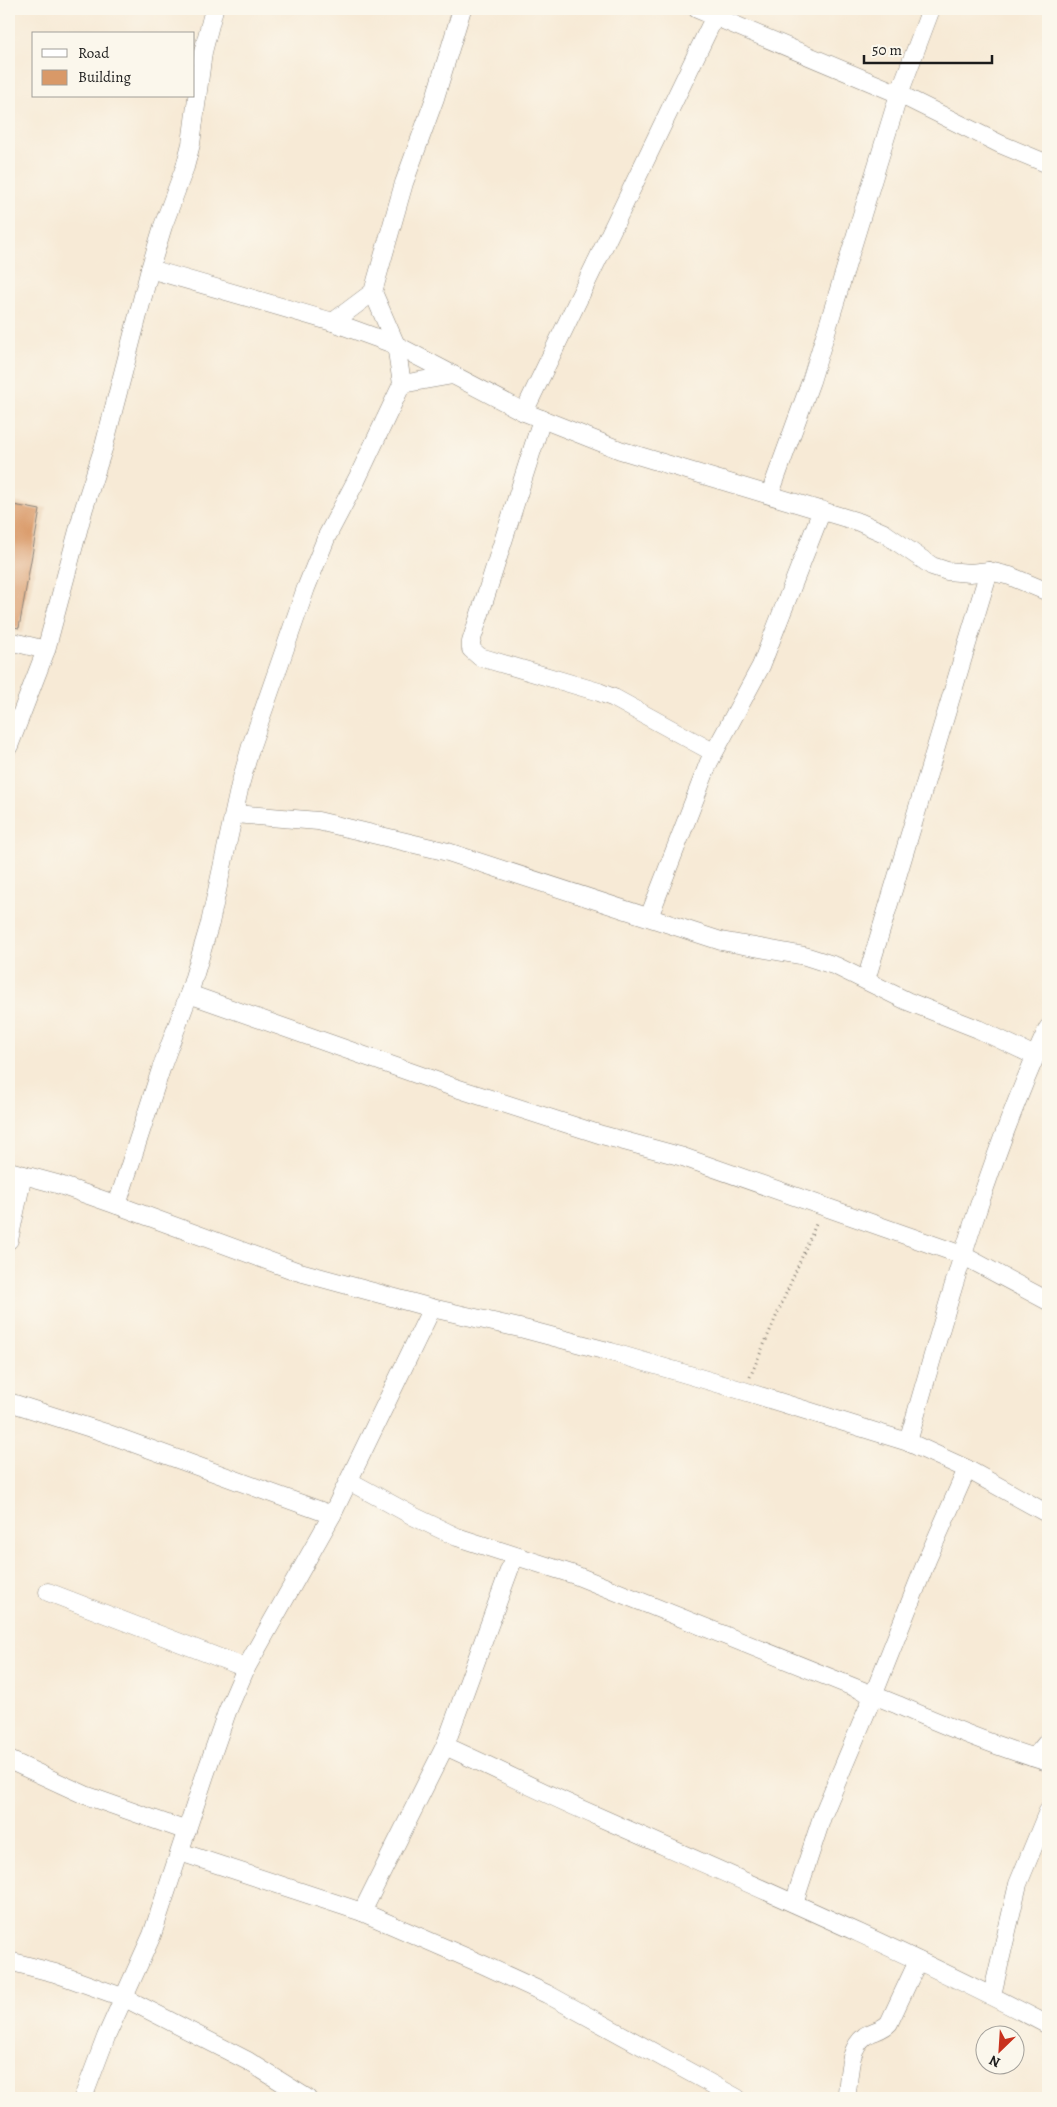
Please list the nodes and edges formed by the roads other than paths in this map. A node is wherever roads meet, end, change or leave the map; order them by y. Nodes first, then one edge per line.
1 (214, 9) edge
2 (462, 9) edge
3 (697, 9) edge
4 (931, 9) edge
5 (715, 16) junction
6 (899, 94) junction
7 (1048, 164) edge
8 (150, 269) junction
9 (373, 292) junction
10 (333, 322) junction
11 (396, 345) junction
12 (453, 375) junction
13 (402, 384) junction
14 (524, 412) junction
15 (542, 419) junction
16 (770, 494) junction
17 (822, 510) junction
18 (989, 571) junction
19 (1048, 592) edge
20 (9, 641) edge
21 (46, 650) junction
22 (9, 746) edge
23 (713, 752) junction
24 (235, 814) junction
25 (649, 918) junction
26 (866, 980) junction
27 (190, 994) junction
28 (1048, 1028) edge
29 (1035, 1056) junction
30 (16, 1173) edge
31 (117, 1204) junction
32 (9, 1240) edge
33 (962, 1255) junction
34 (1048, 1301) edge
35 (432, 1308) junction
36 (9, 1402) edge
37 (908, 1442) junction
38 (967, 1469) junction
39 (349, 1481) junction
40 (1048, 1514) edge
41 (332, 1515) junction
42 (514, 1557) junction
43 (48, 1592) dead end
44 (246, 1668) junction
45 (873, 1696) junction
46 (1048, 1741) edge
47 (445, 1746) junction
48 (1040, 1759) edge
49 (9, 1760) edge
50 (1048, 1811) edge
51 (187, 1831) junction
52 (180, 1852) junction
53 (794, 1903) junction
54 (362, 1912) junction
55 (9, 1961) edge
56 (918, 1961) junction
57 (992, 1995) junction
58 (125, 1998) junction
59 (1048, 2025) edge
60 (83, 2098) edge
61 (306, 2098) edge
62 (737, 2098) edge
63 (846, 2098) edge

1 - 8 street
2 - 9 street
3 - 5 street
4 - 6 street
5 - 6 street
5 - 14 street
6 - 7 street
6 - 16 street
8 - 10 street
8 - 21 street
9 - 10 street
9 - 11 street
10 - 11 street
11 - 12 street
11 - 13 street
12 - 13 street
12 - 14 street
13 - 24 street
14 - 15 street
15 - 16 street
15 - 23 street
16 - 17 street
17 - 18 street
17 - 23 street
18 - 19 street
18 - 26 street
20 - 21 street
21 - 22 street
23 - 25 street
24 - 25 street
24 - 27 street
25 - 26 street
26 - 29 street
27 - 31 street
27 - 33 street
28 - 29 street
29 - 33 street
30 - 31 street
30 - 32 street
31 - 35 street
33 - 34 street
33 - 37 street
35 - 37 street
35 - 39 street
36 - 41 street
37 - 38 street
38 - 40 street
38 - 45 street
39 - 41 street
39 - 42 street
41 - 44 street
42 - 45 street
42 - 47 street
43 - 44 street
44 - 51 street
45 - 48 street
45 - 53 street
46 - 48 street
47 - 53 street
47 - 54 street
49 - 51 street
50 - 57 street
51 - 52 street
52 - 54 street
52 - 58 street
53 - 56 street
54 - 62 street
55 - 58 street
56 - 57 street
56 - 63 street
57 - 59 street
58 - 60 street
58 - 61 street

